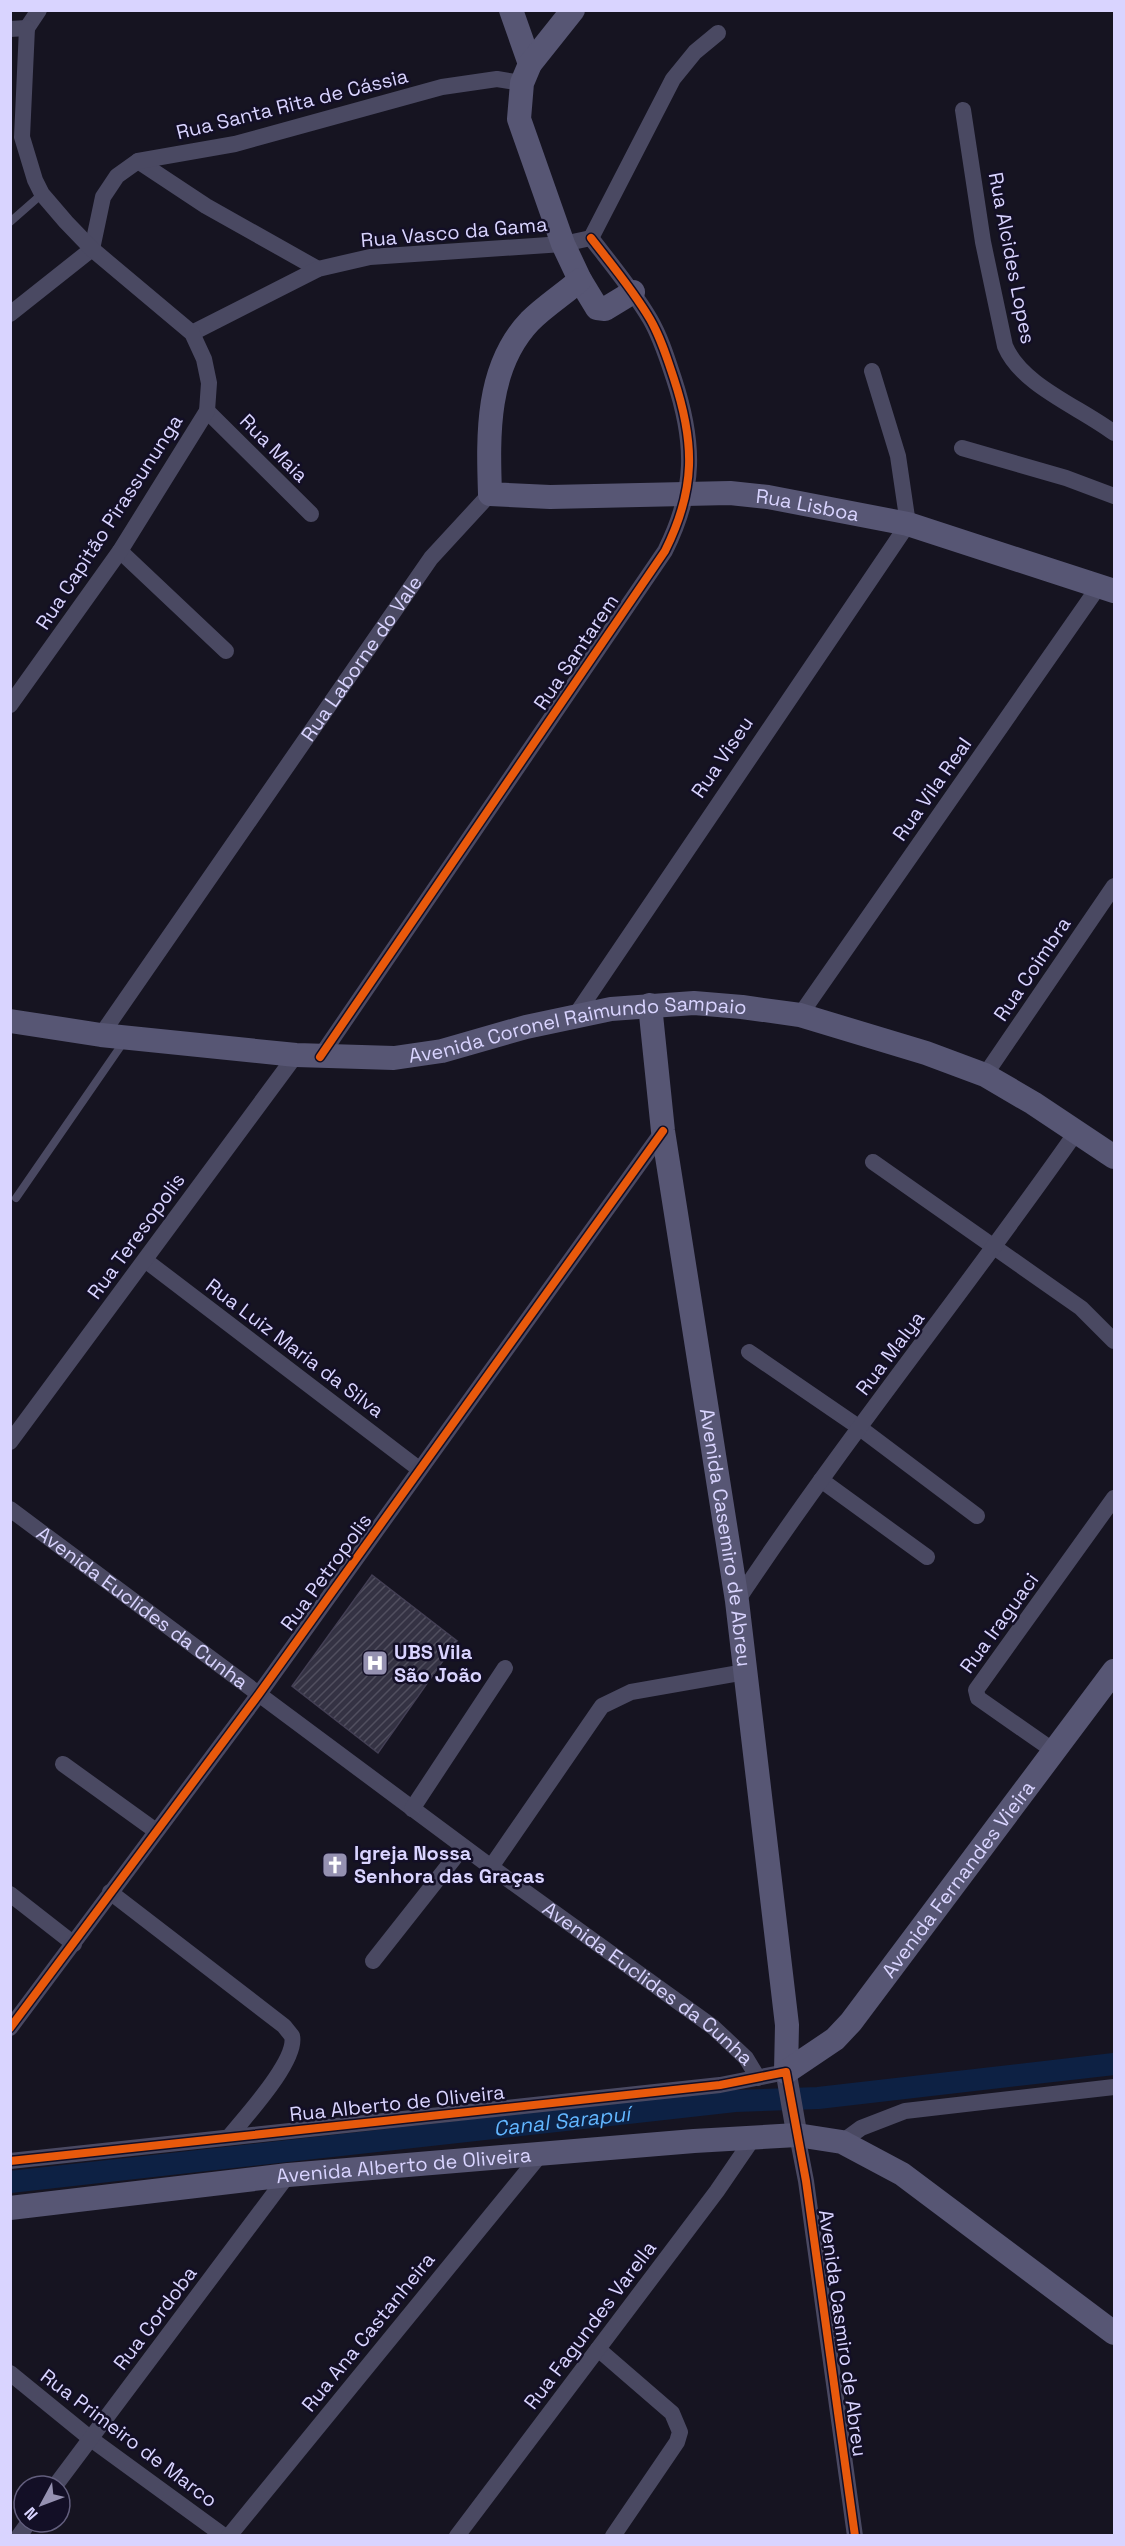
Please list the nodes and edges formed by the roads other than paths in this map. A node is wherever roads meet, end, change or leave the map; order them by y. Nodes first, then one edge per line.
1 (39, 10) edge
2 (512, 10) edge
3 (573, 10) edge
4 (19, 28) edge
5 (718, 33) dead end
6 (526, 74) junction
7 (963, 110) dead end
8 (138, 162) junction
9 (42, 194) junction
10 (10, 222) edge
11 (591, 238) junction
12 (563, 244) junction
13 (92, 249) junction
14 (318, 269) junction
15 (580, 280) junction
16 (633, 292) junction
17 (10, 314) edge
18 (192, 333) junction
19 (872, 371) dead end
20 (207, 411) junction
21 (1114, 433) edge
22 (962, 448) dead end
23 (490, 494) junction
24 (688, 494) junction
25 (1114, 496) edge
26 (310, 514) dead end
27 (908, 524) junction
28 (120, 551) junction
29 (1107, 588) edge
30 (226, 651) dead end
31 (10, 705) edge
32 (1114, 886) edge
33 (650, 1005) junction
34 (800, 1015) junction
35 (574, 1016) junction
36 (10, 1021) edge
37 (101, 1035) junction
38 (127, 1037) junction
39 (296, 1055) junction
40 (320, 1057) junction
41 (985, 1075) junction
42 (663, 1131) junction
43 (1077, 1131) junction
44 (1114, 1157) edge
45 (873, 1162) dead end
46 (16, 1197) dead end
47 (995, 1248) junction
48 (145, 1260) junction
49 (1114, 1341) edge
50 (749, 1352) dead end
51 (860, 1428) junction
52 (10, 1442) edge
53 (419, 1469) junction
54 (821, 1480) junction
55 (1114, 1498) edge
56 (10, 1509) edge
57 (977, 1516) dead end
58 (927, 1557) dead end
59 (737, 1601) junction
60 (505, 1668) dead end
61 (1114, 1671) edge
62 (745, 1672) junction
63 (259, 1694) junction
64 (1054, 1751) junction
65 (63, 1764) dead end
66 (412, 1809) junction
67 (156, 1831) junction
68 (463, 1847) junction
69 (491, 1867) junction
70 (110, 1892) junction
71 (10, 1893) edge
72 (74, 1944) junction
73 (373, 1961) dead end
74 (10, 2028) edge
75 (758, 2078) junction
76 (787, 2079) junction
77 (1114, 2087) edge
78 (795, 2126) junction
79 (229, 2137) junction
80 (754, 2137) junction
81 (842, 2142) junction
82 (541, 2154) junction
83 (10, 2161) edge
84 (288, 2175) junction
85 (10, 2208) edge
86 (1114, 2333) edge
87 (598, 2349) junction
88 (10, 2373) edge
89 (91, 2439) junction
90 (64, 2474) edge
91 (224, 2535) edge
92 (229, 2535) edge
93 (457, 2535) edge
94 (613, 2535) edge
95 (855, 2535) edge

1 - 4 street
2 - 6 main road
3 - 6 main road
4 - 9 street, Rua Capitão Pirassununga
5 - 11 street
6 - 8 street, Rua Santa Rita de Cássia
6 - 12 main road
7 - 21 street, Rua Alcides Lopes
8 - 13 street, Rua Santa Rita de Cássia
8 - 14 street
9 - 10 lane
9 - 13 street, Rua Capitão Pirassununga
11 - 12 street, Rua Vasco da Gama
11 - 16 street, Rua Santarem
12 - 14 street, Rua Vasco da Gama
12 - 15 main road
13 - 17 street
13 - 18 street, Rua Capitão Pirassununga
14 - 18 street, Rua Vasco da Gama
15 - 16 main road
15 - 23 main road
16 - 24 street, Rua Santarem
18 - 20 street, Rua Capitão Pirassununga
19 - 27 street
20 - 26 street, Rua Maia
20 - 28 street, Rua Capitão Pirassununga
22 - 25 street
23 - 24 main road, Rua Lisboa
23 - 37 street, Rua Laborne do Vale
24 - 27 main road, Rua Lisboa
24 - 40 street, Rua Santarem
27 - 29 main road, Rua Lisboa
27 - 35 street, Rua Viseu
28 - 30 street
28 - 31 street, Rua Capitão Pirassununga
29 - 34 street, Rua Vila Real
32 - 41 street, Rua Coimbra
33 - 34 main road, Avenida Coronel Raimundo Sampaio
33 - 35 main road, Avenida Coronel Raimundo Sampaio
33 - 42 main road, Avenida Casemiro de Abreu
34 - 41 main road, Avenida Coronel Raimundo Sampaio
35 - 40 main road, Avenida Coronel Raimundo Sampaio
36 - 37 main road, Avenida Coronel Raimundo Sampaio
37 - 38 main road, Avenida Coronel Raimundo Sampaio
38 - 39 main road, Avenida Coronel Raimundo Sampaio
38 - 46 lane
39 - 40 main road, Avenida Coronel Raimundo Sampaio
39 - 48 street, Rua Teresopolis
41 - 43 main road, Avenida Coronel Raimundo Sampaio
42 - 53 street, Rua Petropolis
42 - 59 main road, Avenida Casemiro de Abreu
43 - 44 main road, Avenida Coronel Raimundo Sampaio
43 - 47 street, Rua Malya
45 - 47 street
47 - 49 street
47 - 51 street, Rua Malya
48 - 52 street, Rua Teresopolis
48 - 53 street, Rua Luiz Maria da Silva
50 - 51 street
51 - 54 street, Rua Malya
51 - 57 street
53 - 63 street, Rua Petropolis
54 - 58 street
54 - 59 street, Rua Malya
55 - 64 street, Rua Iraguaci
56 - 63 street, Avenida Euclides da Cunha
59 - 62 main road, Avenida Casemiro de Abreu
60 - 66 street
61 - 64 main road, Avenida Fernandes Vieira
62 - 69 street
62 - 76 main road, Avenida Casemiro de Abreu
63 - 66 street, Avenida Euclides da Cunha
63 - 67 street, Rua Petropolis
64 - 76 main road, Avenida Fernandes Vieira
65 - 67 street
66 - 68 street, Avenida Euclides da Cunha
67 - 70 street, Rua Petropolis
68 - 69 street, Avenida Euclides da Cunha
68 - 73 street
69 - 75 street, Avenida Euclides da Cunha
70 - 72 street, Rua Petropolis
70 - 79 street
71 - 72 street
72 - 74 street, Rua Petropolis
75 - 76 street, Rua Alberto de Oliveira
75 - 79 street, Rua Alberto de Oliveira
76 - 78 street
77 - 81 street
78 - 80 main road, Avenida Alberto de Oliveira
78 - 81 main road
78 - 95 street, Avenida Casmiro de Abreu
79 - 83 street, Rua Alberto de Oliveira
80 - 82 main road, Avenida Alberto de Oliveira
80 - 87 street, Rua Fagundes Varella
81 - 86 main road
82 - 84 main road, Avenida Alberto de Oliveira
82 - 92 street, Rua Ana Castanheira
84 - 85 main road, Avenida Alberto de Oliveira
84 - 89 street, Rua Cordoba
87 - 93 street, Rua Fagundes Varella
87 - 94 street
88 - 89 street, Rua Primeiro de Marco
89 - 90 street, Rua Cordoba
89 - 91 street, Rua Primeiro de Marco

